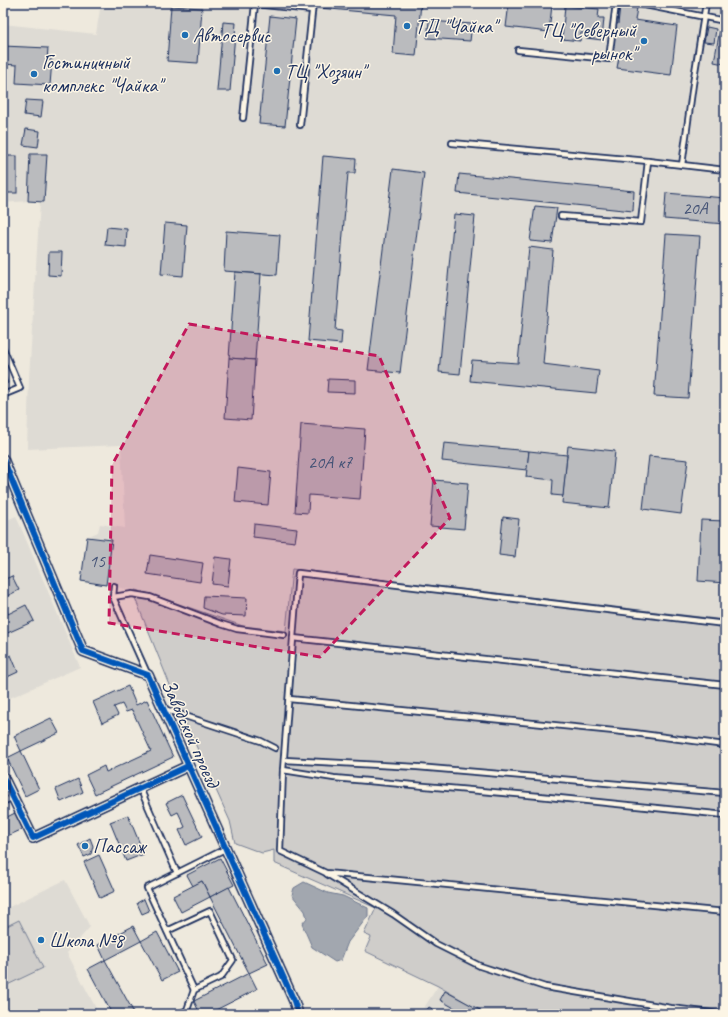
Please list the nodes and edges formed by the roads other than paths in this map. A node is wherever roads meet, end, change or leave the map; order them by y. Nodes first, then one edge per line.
1 (313, 3) edge
2 (616, 3) edge
3 (635, 3) edge
4 (706, 3) edge
5 (312, 10) junction
6 (704, 16) junction
7 (725, 21) edge
8 (518, 50) dead end
9 (243, 118) dead end
10 (300, 125) dead end
11 (452, 143) dead end
12 (648, 161) junction
13 (682, 165) junction
14 (725, 170) edge
15 (561, 216) dead end
16 (3, 348) edge
17 (3, 395) edge
18 (3, 459) edge
19 (114, 586) dead end
20 (113, 597) junction
21 (725, 624) edge
22 (284, 635) dead end
23 (293, 638) junction
24 (148, 675) junction
25 (725, 685) edge
26 (289, 698) junction
27 (162, 708) junction
28 (725, 745) edge
29 (275, 748) dead end
30 (284, 760) junction
31 (188, 766) junction
32 (283, 770) junction
33 (3, 777) edge
34 (140, 788) junction
35 (725, 793) edge
36 (13, 797) junction
37 (3, 802) edge
38 (725, 815) edge
39 (225, 850) junction
40 (177, 873) junction
41 (326, 873) junction
42 (725, 912) edge
43 (167, 931) junction
44 (194, 990) junction
45 (179, 1014) edge
46 (298, 1014) edge
47 (720, 1014) edge

1 - 5 lane
2 - 8 lane
3 - 6 lane
4 - 6 lane
5 - 9 lane
5 - 10 lane
6 - 7 lane
6 - 13 lane
11 - 12 lane
12 - 13 lane
12 - 15 lane
13 - 14 lane
16 - 17 lane
18 - 24 street, Заводской проезд
19 - 20 lane
20 - 22 lane
20 - 24 lane
21 - 23 lane
23 - 25 lane
23 - 26 lane
24 - 27 street, Заводской проезд
26 - 28 lane
26 - 30 lane
27 - 29 lane
27 - 31 street, Заводской проезд
30 - 32 lane
30 - 35 lane
31 - 34 street
31 - 39 street, Заводской проезд
32 - 38 lane
32 - 41 lane
33 - 36 street
34 - 36 street
34 - 40 lane
36 - 37 lane
39 - 40 lane
39 - 46 street, Заводской проезд
40 - 43 lane
41 - 42 lane
41 - 47 lane
43 - 44 lane
43 - 44 lane
44 - 45 lane

